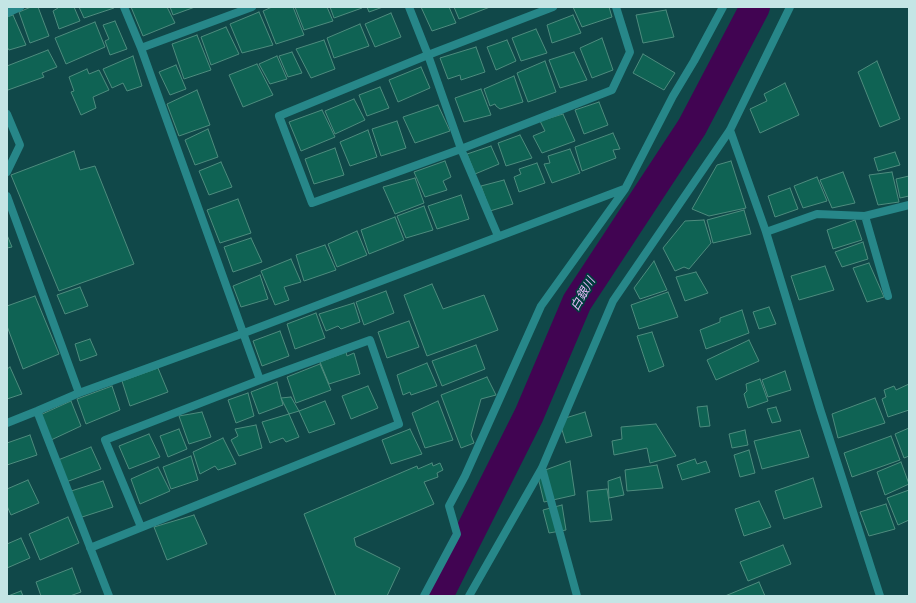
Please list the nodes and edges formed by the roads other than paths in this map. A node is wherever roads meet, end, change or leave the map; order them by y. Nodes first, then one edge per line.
1 (20, 7) edge
2 (124, 7) edge
3 (252, 7) edge
4 (409, 7) edge
5 (553, 7) edge
6 (616, 7) edge
7 (723, 7) edge
8 (790, 7) edge
9 (7, 12) edge
10 (141, 48) junction
11 (428, 55) junction
12 (7, 114) edge
13 (730, 130) junction
14 (461, 149) junction
15 (7, 172) edge
16 (625, 189) junction
17 (7, 196) edge
18 (909, 205) edge
19 (865, 216) junction
20 (766, 232) junction
21 (498, 236) junction
22 (888, 296) dead end
23 (244, 333) junction
24 (260, 380) junction
25 (78, 393) junction
26 (37, 411) junction
27 (7, 423) edge
28 (542, 468) junction
29 (141, 527) junction
30 (90, 548) junction
31 (109, 596) edge
32 (424, 596) edge
33 (469, 596) edge
34 (577, 596) edge
35 (880, 596) edge

1 - 9 street
2 - 10 street
3 - 10 street
4 - 11 street
5 - 11 street
6 - 14 street
7 - 16 street
8 - 13 street
10 - 23 street
11 - 14 street
11 - 14 street
12 - 15 street
13 - 20 street
13 - 28 street
14 - 21 street
16 - 21 street
16 - 32 street
17 - 25 street
18 - 19 street
19 - 20 street
19 - 22 street
20 - 35 street
21 - 23 street
23 - 24 street
23 - 25 street
24 - 29 street
24 - 29 street
25 - 26 street
26 - 27 street
26 - 30 street
28 - 33 street
28 - 34 street
29 - 30 street
30 - 31 street

